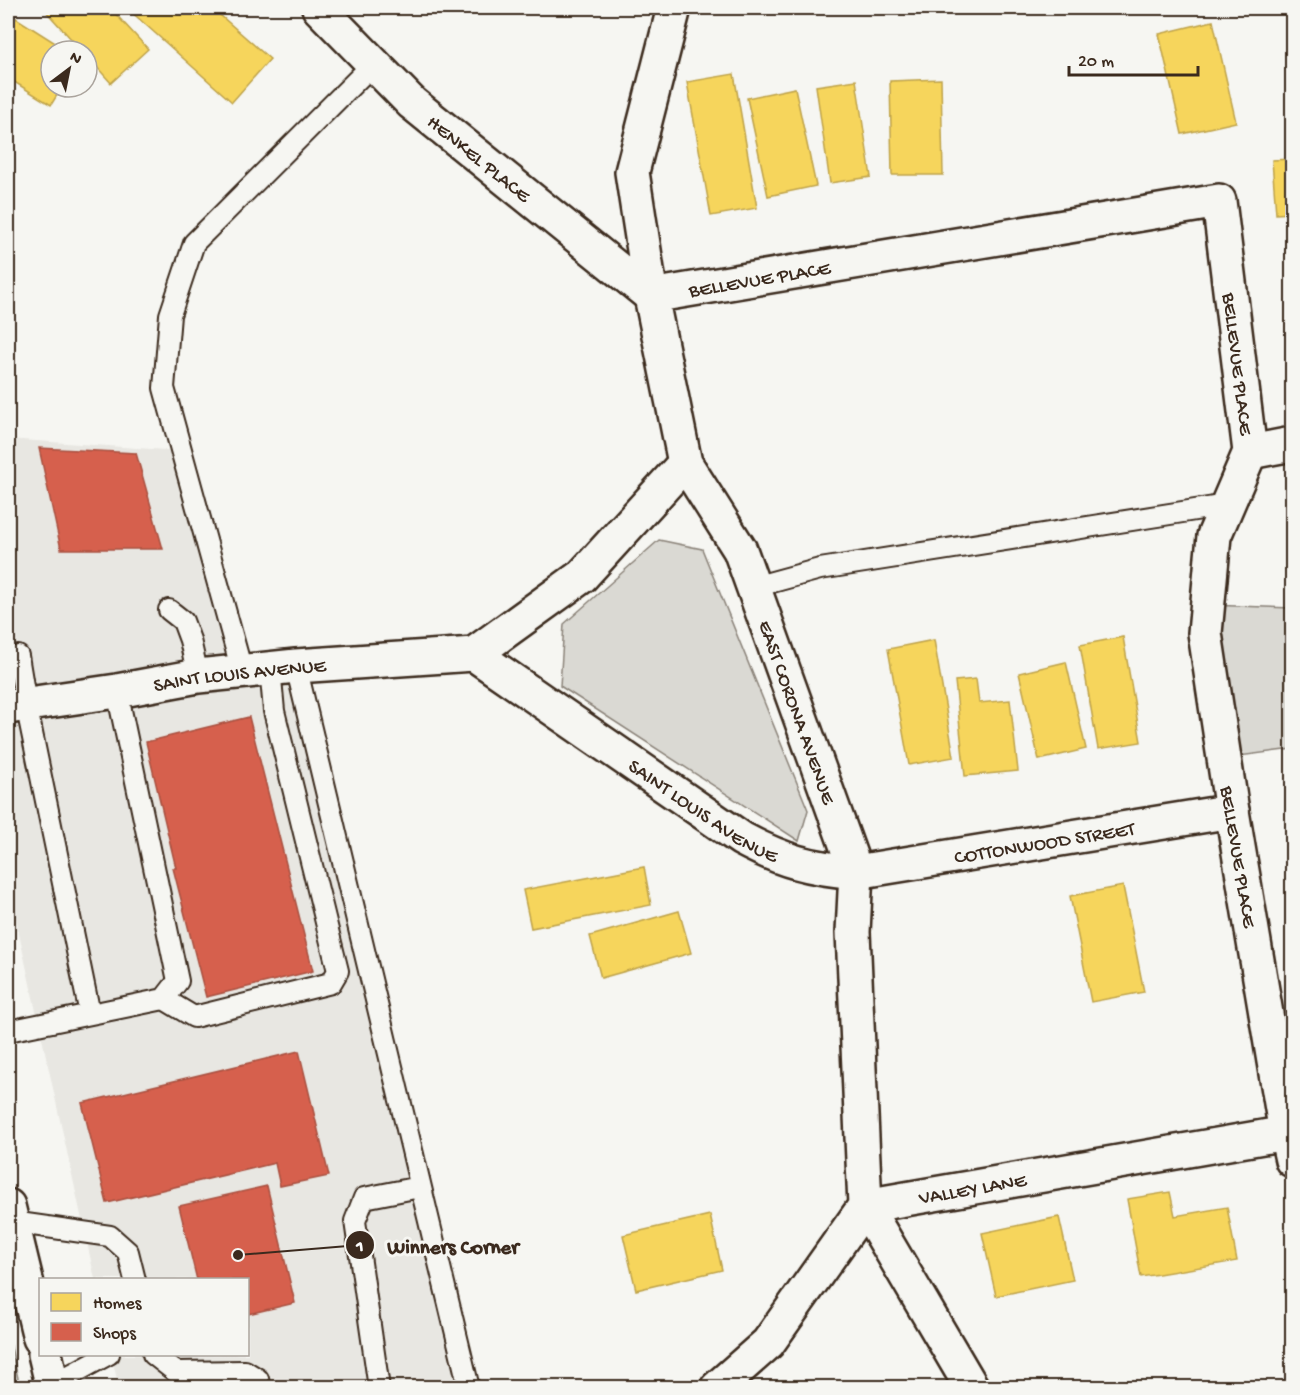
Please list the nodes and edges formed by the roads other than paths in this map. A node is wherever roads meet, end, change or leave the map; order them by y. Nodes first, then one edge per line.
1 (319, 8) edge
2 (674, 8) edge
3 (374, 64) junction
4 (651, 296) junction
5 (1293, 444) edge
6 (1250, 452) junction
7 (685, 463) junction
8 (1227, 505) junction
9 (754, 587) junction
10 (169, 610) dead end
11 (474, 654) junction
12 (18, 656) dead end
13 (269, 668) junction
14 (198, 676) junction
15 (117, 690) junction
16 (17, 705) edge
17 (1232, 812) junction
18 (856, 872) junction
19 (164, 999) junction
20 (90, 1014) junction
21 (8, 1031) edge
22 (1289, 1147) edge
23 (420, 1187) junction
24 (865, 1206) junction
25 (10, 1214) edge
26 (134, 1278) edge
27 (39, 1334) edge
28 (104, 1356) edge
29 (156, 1356) edge
30 (50, 1376) edge
31 (260, 1388) edge
32 (379, 1388) edge
33 (469, 1388) edge
34 (717, 1388) edge
35 (972, 1388) edge

1 - 3 street, HENKEL PLACE
2 - 4 street, EAST CORONA AVENUE
3 - 4 street, HENKEL PLACE
3 - 13 lane
4 - 6 street, BELLEVUE PLACE
4 - 7 street, EAST CORONA AVENUE
5 - 6 street
6 - 8 street, BELLEVUE PLACE
7 - 9 street, EAST CORONA AVENUE
7 - 11 street
8 - 9 lane
8 - 17 street, BELLEVUE PLACE
9 - 18 street, EAST CORONA AVENUE
10 - 14 lane
11 - 13 street, SAINT LOUIS AVENUE
11 - 18 street, SAINT LOUIS AVENUE
12 - 16 lane
13 - 14 street, SAINT LOUIS AVENUE
13 - 19 lane
13 - 23 lane
14 - 15 street, SAINT LOUIS AVENUE
15 - 16 street, SAINT LOUIS AVENUE
15 - 19 lane
16 - 20 lane
17 - 18 street, COTTONWOOD STREET
17 - 22 street, BELLEVUE PLACE
18 - 24 street, EAST CORONA AVENUE
19 - 20 lane
20 - 21 lane
22 - 24 street, VALLEY LANE
23 - 32 lane
23 - 33 lane
24 - 34 street
24 - 35 street
25 - 26 lane
25 - 27 street
28 - 30 lane
29 - 31 lane

